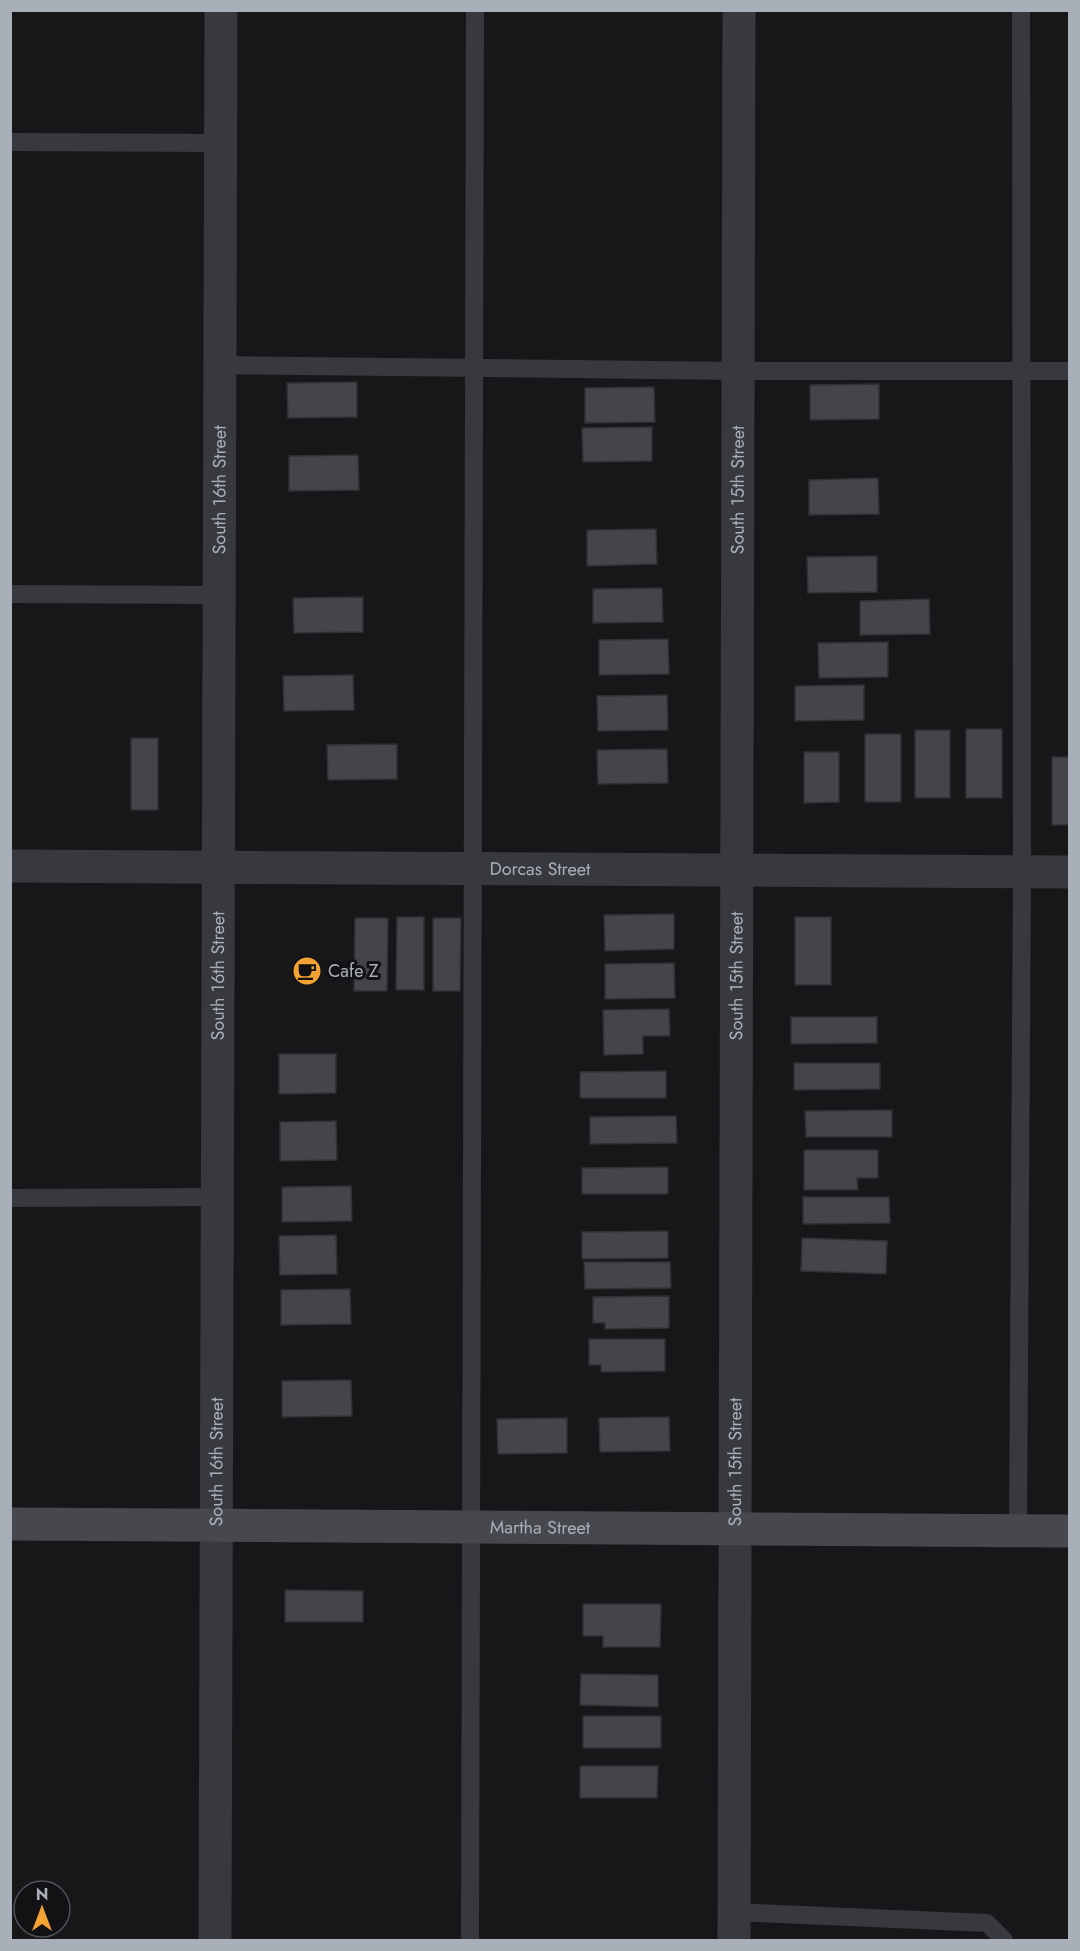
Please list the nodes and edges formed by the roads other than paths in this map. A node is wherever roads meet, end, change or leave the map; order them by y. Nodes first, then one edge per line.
1 (221, 10) edge
2 (475, 10) edge
3 (739, 10) edge
4 (1021, 10) edge
5 (10, 142) edge
6 (221, 143) junction
7 (220, 365) junction
8 (474, 369) junction
9 (1021, 370) junction
10 (1070, 371) edge
11 (738, 372) junction
12 (10, 594) edge
13 (219, 595) junction
14 (10, 866) edge
15 (218, 867) junction
16 (473, 867) junction
17 (737, 871) junction
18 (1022, 871) junction
19 (1070, 872) edge
20 (218, 1197) junction
21 (10, 1198) edge
22 (10, 1524) edge
23 (216, 1525) junction
24 (470, 1527) junction
25 (736, 1528) junction
26 (1018, 1530) junction
27 (1070, 1531) edge
28 (734, 1926) edge
29 (215, 1941) edge
30 (470, 1941) edge
31 (1004, 1941) edge

1 - 6 street, South 16th Street
2 - 8 lane
3 - 11 street, South 15th Street
4 - 9 lane
5 - 6 lane
6 - 7 street, South 16th Street
7 - 8 lane
7 - 13 street, South 16th Street
8 - 11 lane
8 - 16 lane
9 - 10 lane
9 - 11 lane
9 - 18 lane
11 - 17 street, South 15th Street
12 - 13 lane
13 - 15 street, South 16th Street
14 - 15 street, Dorcas Street
15 - 16 street, Dorcas Street
15 - 20 street, South 16th Street
16 - 17 street, Dorcas Street
16 - 24 lane
17 - 18 street, Dorcas Street
17 - 25 street, South 15th Street
18 - 19 street, Dorcas Street
18 - 26 lane
20 - 21 lane
20 - 23 street, South 16th Street
22 - 23 main road, Martha Street
23 - 24 main road, Martha Street
23 - 29 street, South 16th Street
24 - 25 main road, Martha Street
24 - 30 lane
25 - 26 main road, Martha Street
25 - 28 street, South 15th Street
26 - 27 main road, Martha Street
28 - 31 lane

